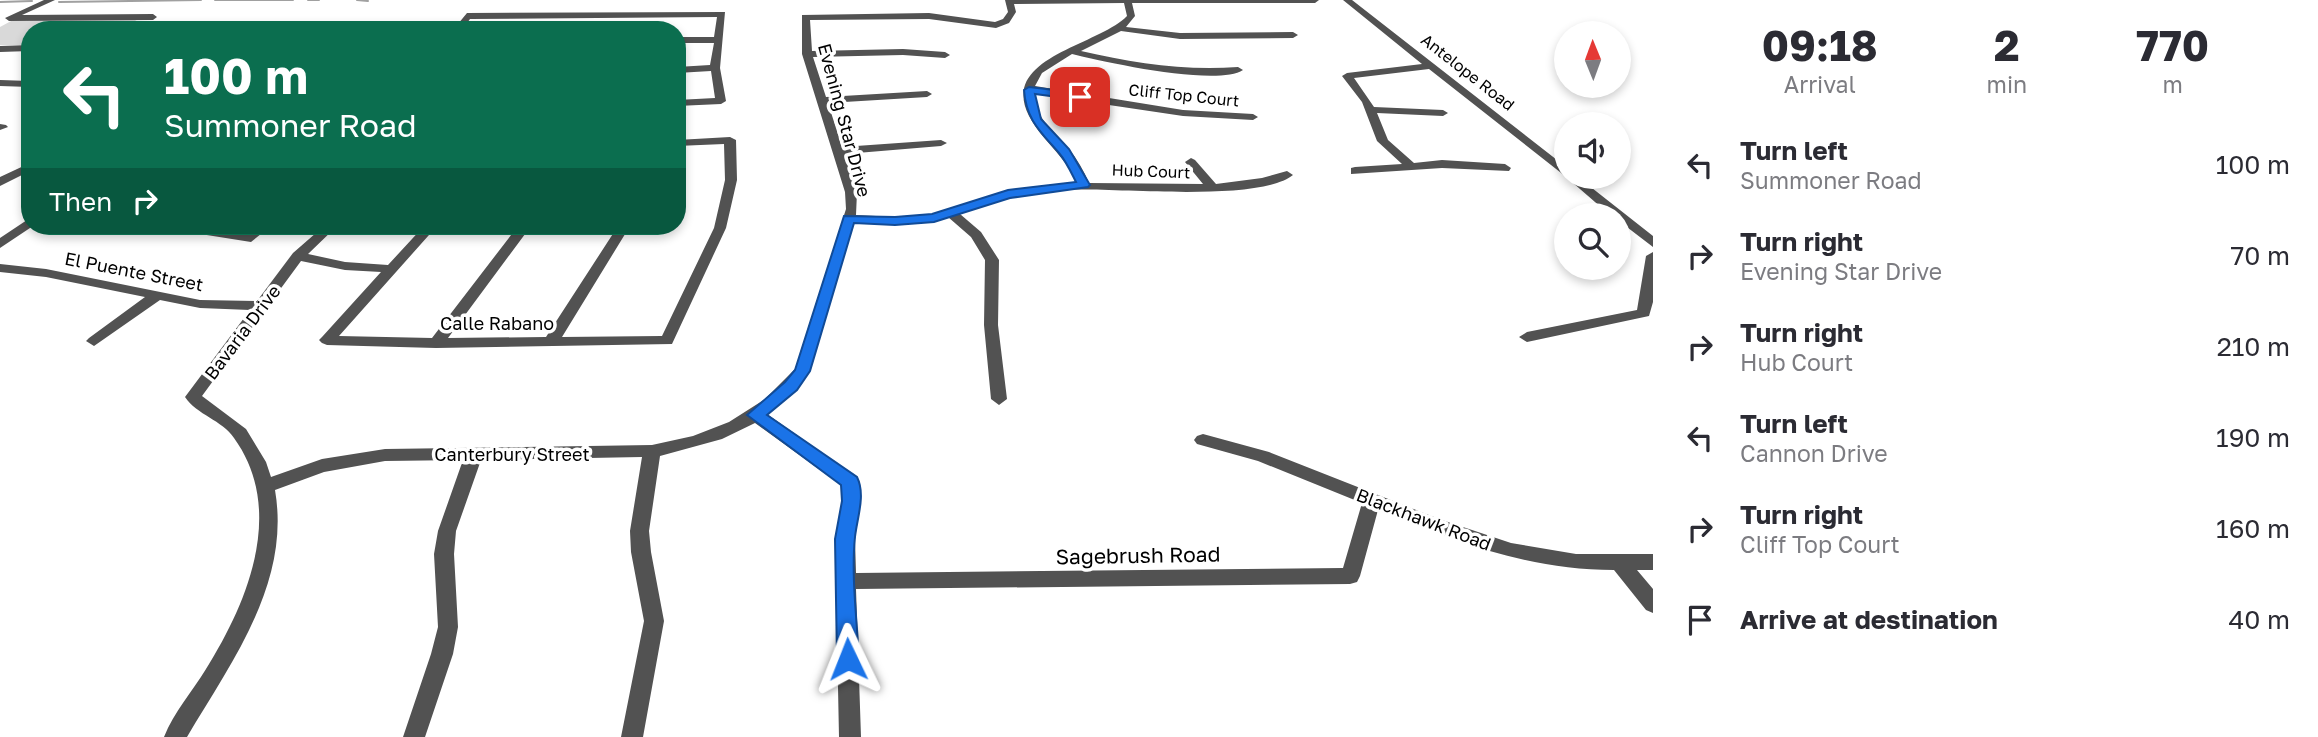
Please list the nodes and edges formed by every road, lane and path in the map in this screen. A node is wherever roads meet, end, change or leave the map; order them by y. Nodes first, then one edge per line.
1 (51, 0) edge
2 (1127, 0) edge
3 (1199, 0) edge
4 (1273, 0) edge
5 (1315, 0) edge
6 (1347, 0) edge
7 (1009, 1) edge
8 (590, 2) dead end
9 (533, 15) junction
10 (580, 15) junction
11 (153, 17) dead end
12 (5, 20) edge
13 (463, 21) edge
14 (529, 21) edge
15 (1122, 29) junction
16 (1293, 34) dead end
17 (686, 40) edge
18 (717, 40) junction
19 (0, 48) edge
20 (21, 48) edge
21 (1071, 51) junction
22 (807, 54) junction
23 (945, 55) dead end
24 (1433, 66) junction
25 (715, 68) junction
26 (686, 70) edge
27 (1238, 71) dead end
28 (0, 83) edge
29 (21, 84) edge
30 (1029, 90) junction
31 (927, 94) dead end
32 (822, 100) junction
33 (686, 103) edge
34 (1372, 110) junction
35 (1443, 113) dead end
36 (1253, 117) dead end
37 (686, 143) edge
38 (941, 143) dead end
39 (838, 151) junction
40 (1191, 162) dead end
41 (1554, 163) edge
42 (1409, 164) junction
43 (1505, 168) dead end
44 (21, 171) edge
45 (1355, 171) dead end
46 (1287, 175) dead end
47 (0, 182) edge
48 (1084, 185) junction
49 (1213, 188) junction
50 (1586, 189) edge
51 (1604, 203) edge
52 (951, 214) junction
53 (849, 219) junction
54 (1631, 225) edge
55 (21, 229) edge
56 (232, 235) edge
57 (254, 235) edge
58 (321, 235) edge
59 (422, 235) edge
60 (518, 235) edge
61 (618, 235) edge
62 (1653, 243) edge
63 (0, 244) edge
64 (298, 256) junction
65 (1653, 256) edge
66 (0, 268) edge
67 (391, 268) junction
68 (156, 296) junction
69 (261, 306) junction
70 (1527, 337) dead end
71 (94, 341) dead end
72 (551, 342) junction
73 (436, 343) junction
74 (999, 399) dead end
75 (756, 415) junction
76 (1202, 440) dead end
77 (652, 451) junction
78 (474, 454) junction
79 (265, 486) junction
80 (1372, 500) junction
81 (1619, 562) junction
82 (1653, 562) edge
83 (846, 581) junction
84 (1653, 604) edge
85 (175, 737) edge
86 (414, 737) edge
87 (632, 737) edge
88 (850, 737) edge

1 - 12 street
2 - 3 street
2 - 7 street
2 - 15 street
3 - 4 street
4 - 5 street
6 - 24 street, Antelope Road
7 - 22 street, Evening Star Drive
8 - 10 street
9 - 10 street
9 - 13 street
9 - 14 street
10 - 18 street
11 - 12 street
15 - 16 street
15 - 21 street
17 - 18 street
18 - 25 street
19 - 20 street
21 - 27 street
21 - 30 street
22 - 23 street
22 - 32 street, Evening Star Drive
24 - 34 street
24 - 41 street, Antelope Road
25 - 26 street
25 - 33 street
28 - 29 street
30 - 36 street, Cliff Top Court
30 - 48 street
31 - 32 street
32 - 39 street, Evening Star Drive
34 - 35 street
34 - 42 street
37 - 72 street, Calle Rabano
38 - 39 street
39 - 53 street, Evening Star Drive
40 - 49 street
42 - 43 street
42 - 45 street
44 - 47 street
46 - 49 street, Hub Court
48 - 49 street, Hub Court
48 - 52 street, Hub Court
50 - 51 street
52 - 53 street, Hub Court
52 - 74 street
53 - 75 street, Evening Star Drive
54 - 62 street
55 - 63 street
56 - 57 street
58 - 64 street, Bavaria Drive
59 - 67 street
60 - 73 street
61 - 72 street
64 - 67 street
64 - 69 street, Bavaria Drive
65 - 70 street
66 - 68 street, El Puente Street
67 - 73 street, Calle Rabano
68 - 69 street, El Puente Street
68 - 71 street
69 - 79 street, Bavaria Drive
72 - 73 street, Calle Rabano
75 - 77 street, Canterbury Street
75 - 83 street
76 - 80 street, Blackhawk Road
77 - 78 street, Canterbury Street
77 - 87 street
78 - 79 street, Canterbury Street
78 - 86 street
79 - 85 street, Bavaria Drive
80 - 81 street, Blackhawk Road
80 - 83 street, Sagebrush Road
81 - 82 street, Blackhawk Road
81 - 84 street
83 - 88 street

